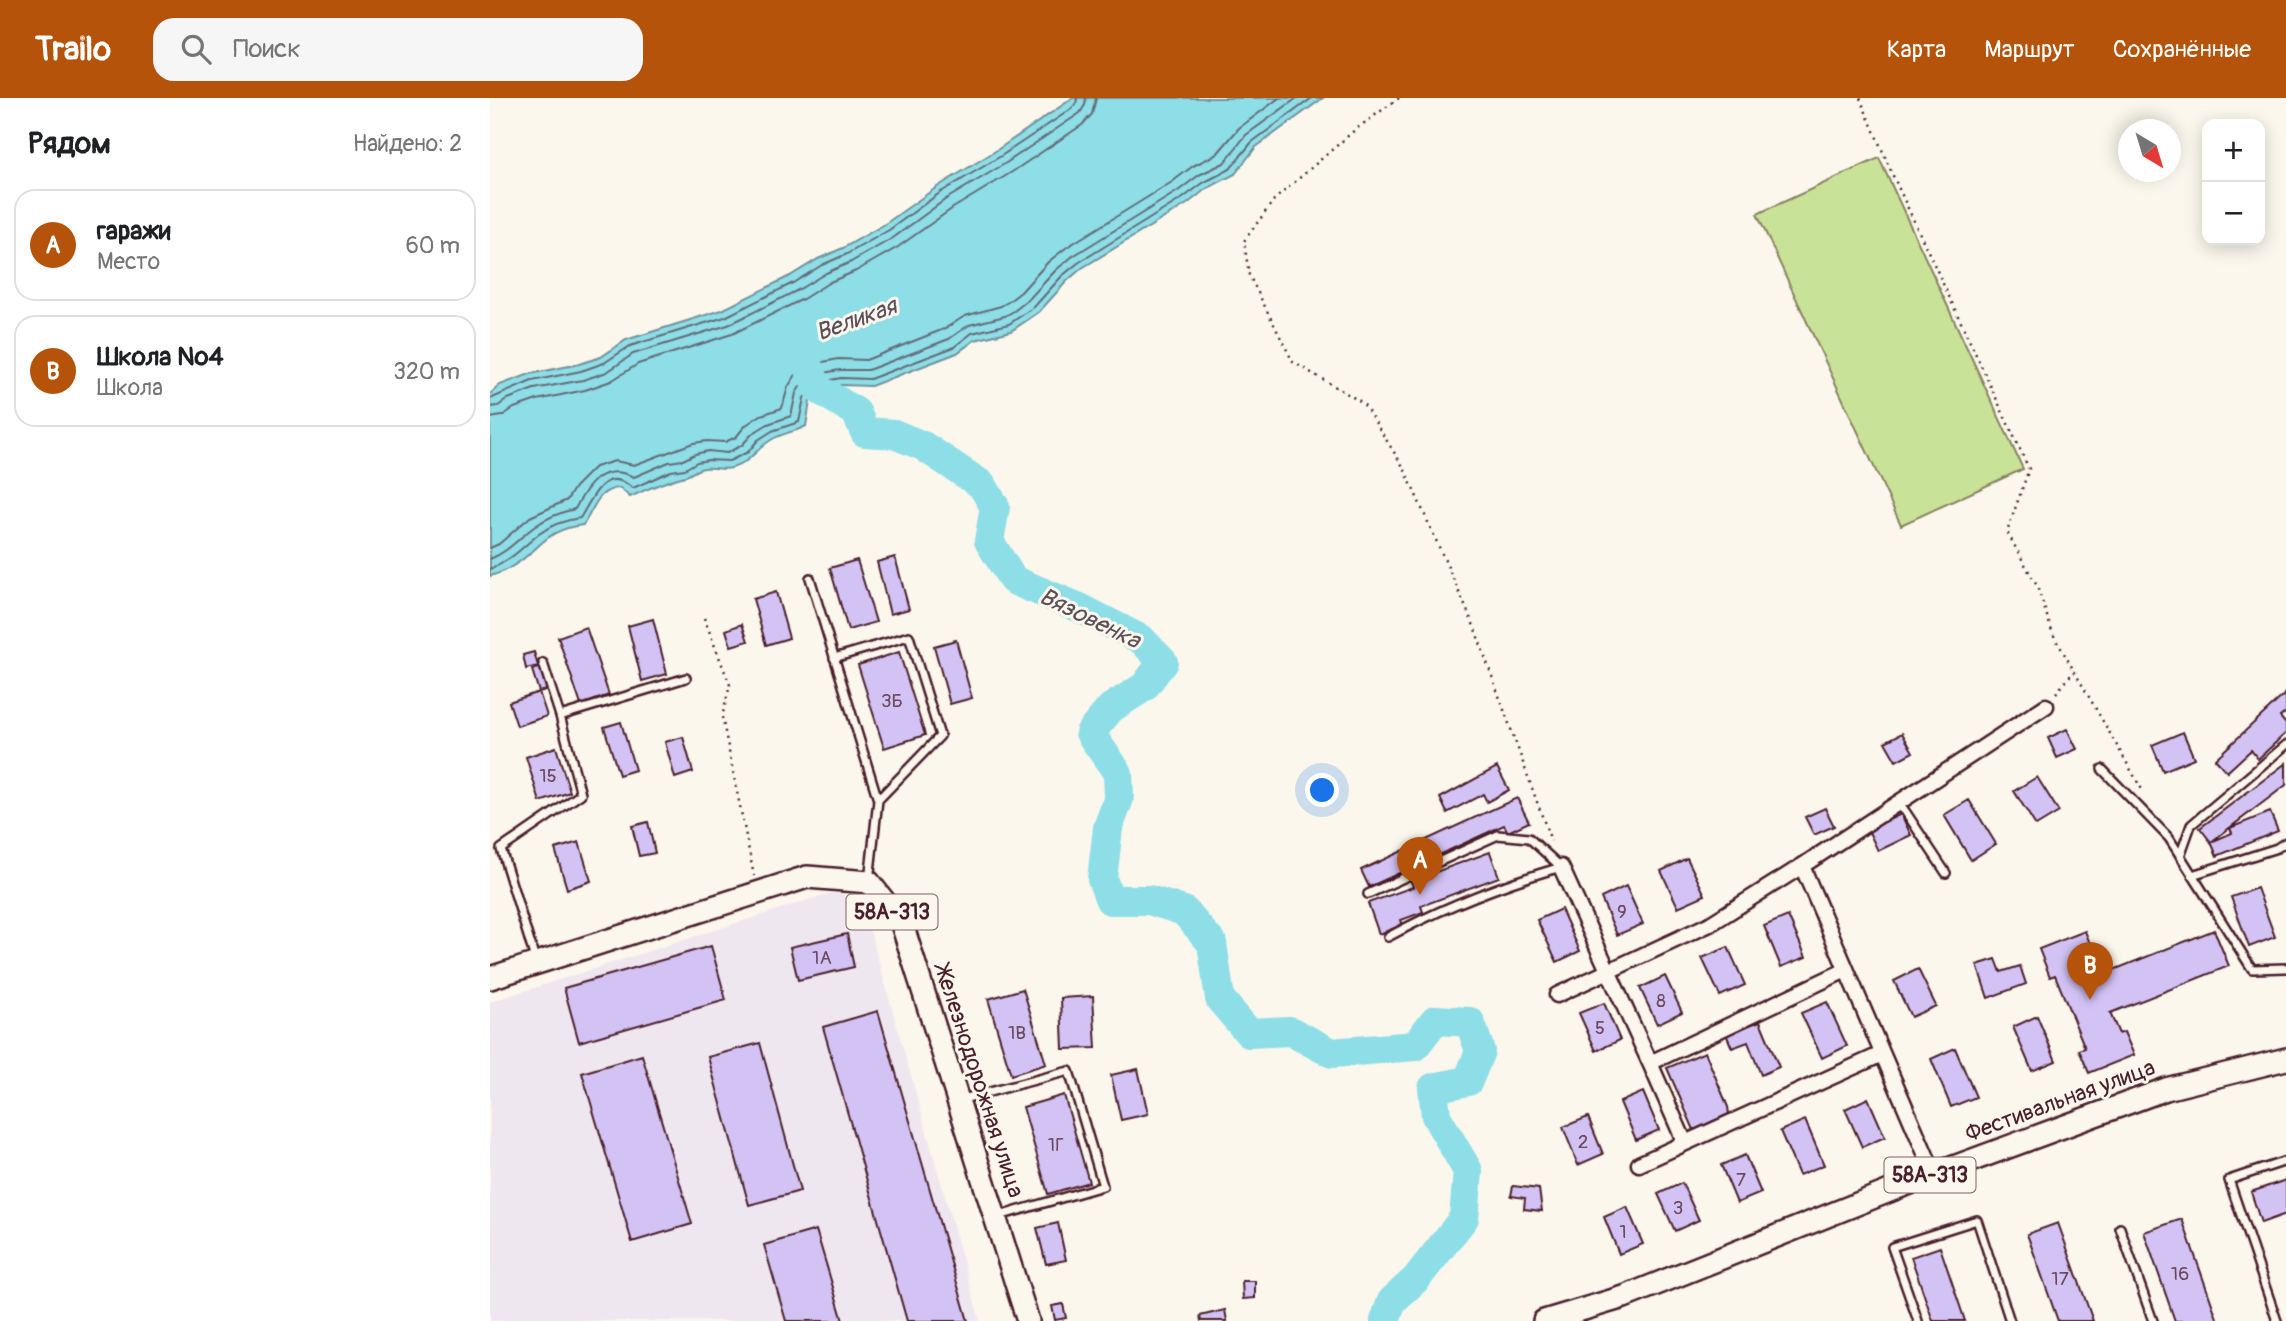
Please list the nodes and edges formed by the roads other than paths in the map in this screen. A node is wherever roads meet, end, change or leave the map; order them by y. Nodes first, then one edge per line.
1 (810, 578) dead end
2 (834, 658) junction
3 (543, 663) dead end
4 (686, 678) dead end
5 (2046, 706) road end
6 (560, 716) junction
7 (2286, 745) edge
8 (2102, 769) dead end
9 (878, 800) junction
10 (1896, 804) junction
11 (2286, 842) edge
12 (2180, 856) junction
13 (1802, 866) junction
14 (1561, 867) junction
15 (1946, 873) dead end
16 (2192, 874) junction
17 (869, 882) junction
18 (1368, 894) dead end
19 (1388, 937) dead end
20 (536, 963) junction
21 (2286, 968) edge
22 (1846, 970) junction
23 (1608, 971) junction
24 (490, 978) edge
25 (1557, 995) dead end
26 (1882, 1054) junction
27 (2286, 1059) edge
28 (1650, 1063) junction
29 (958, 1100) junction
30 (1685, 1143) junction
31 (2286, 1161) edge
32 (1639, 1164) dead end
33 (1934, 1174) junction
34 (996, 1217) junction
35 (2120, 1228) dead end
36 (1582, 1316) edge
37 (1028, 1321) edge
38 (1544, 1321) edge
39 (1918, 1321) edge
40 (2010, 1321) edge
41 (2153, 1321) edge
42 (2277, 1321) edge

1 - 2 lane
2 - 9 lane
2 - 9 lane
3 - 6 lane
4 - 6 lane
5 - 10 street
6 - 20 lane
7 - 12 lane
8 - 12 lane
9 - 17 lane
10 - 13 street
10 - 15 lane
11 - 16 lane
12 - 16 lane
13 - 22 street
13 - 23 street
14 - 18 lane
14 - 19 lane
14 - 23 street
16 - 21 lane
17 - 20 main road, 58А-313
17 - 29 main road, Железнодорожная улица / 58А-313
20 - 24 main road, 58А-313
22 - 26 street
22 - 28 street
23 - 25 street
23 - 28 street
26 - 30 street
26 - 33 street
27 - 33 main road, Фестивальная улица / 58А-313
28 - 30 street
29 - 34 main road, Железнодорожная улица / 58А-313
29 - 34 lane
30 - 32 street
31 - 42 lane
33 - 36 main road, Фестивальная улица / 58А-313
34 - 37 main road, Железнодорожная улица / 58А-313
35 - 41 lane
36 - 38 main road, 58А-313
39 - 40 lane

